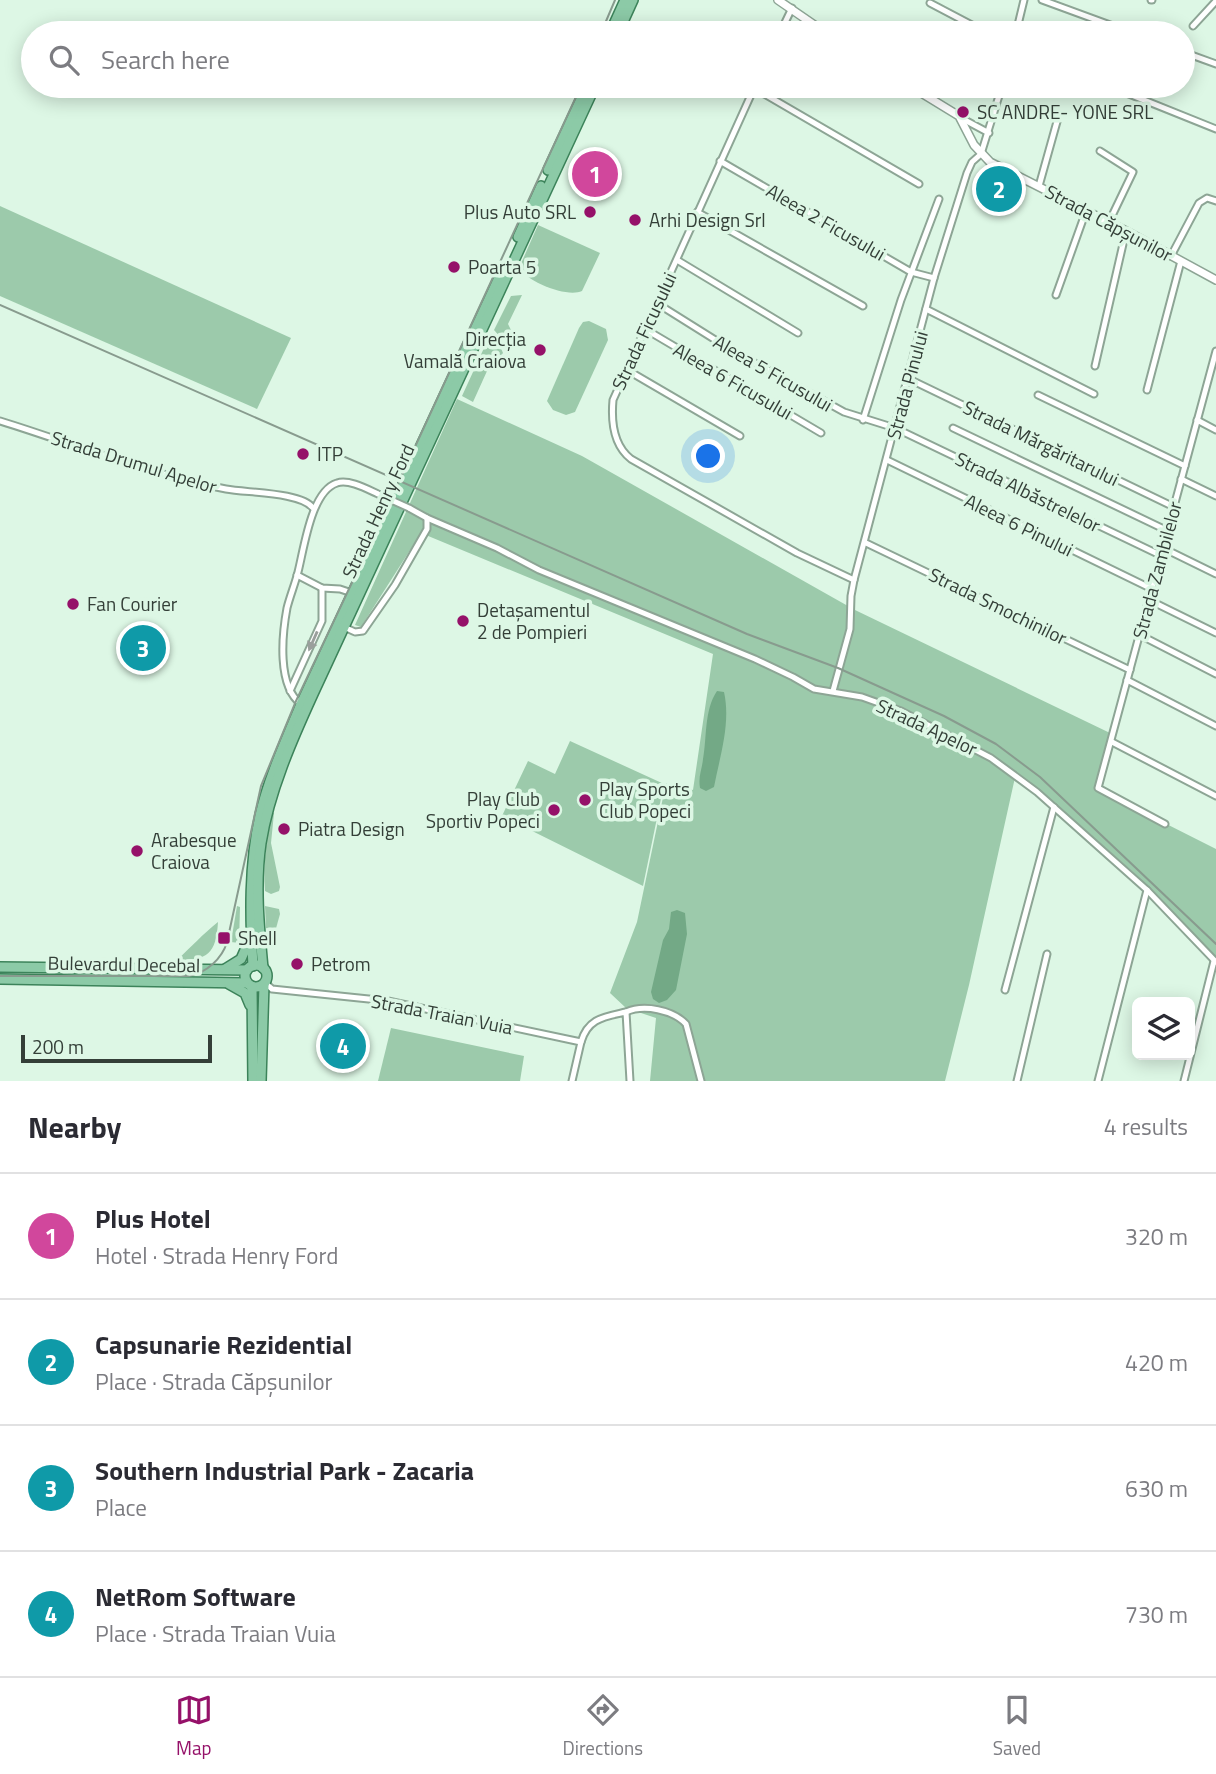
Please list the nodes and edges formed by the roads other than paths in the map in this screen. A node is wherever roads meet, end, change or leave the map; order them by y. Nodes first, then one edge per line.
1 (625, 0) edge
2 (633, 0) edge
3 (778, 0) edge
4 (1024, 0) edge
5 (1042, 0) edge
6 (1216, 1) edge
7 (930, 3) dead end
8 (792, 8) junction
9 (615, 21) edge
10 (623, 21) edge
11 (786, 21) edge
12 (806, 21) edge
13 (964, 21) edge
14 (1019, 21) edge
15 (1099, 21) edge
16 (1195, 23) edge
17 (1195, 56) edge
18 (1216, 64) edge
19 (581, 98) edge
20 (588, 98) edge
21 (749, 98) edge
22 (773, 98) edge
23 (930, 98) edge
24 (999, 98) edge
25 (1139, 98) edge
26 (959, 116) junction
27 (1058, 118) dead end
28 (1216, 129) edge
29 (989, 133) junction
30 (1100, 151) dead end
31 (981, 154) junction
32 (720, 161) junction
33 (919, 184) dead end
34 (1039, 186) junction
35 (939, 199) dead end
36 (1216, 201) edge
37 (1086, 211) junction
38 (697, 212) junction
39 (1109, 222) junction
40 (1126, 231) junction
41 (1171, 256) junction
42 (677, 260) junction
43 (1181, 261) junction
44 (1216, 269) edge
45 (911, 272) junction
46 (934, 278) junction
47 (1214, 279) edge
48 (1056, 295) dead end
49 (658, 304) junction
50 (863, 306) dead end
51 (926, 309) junction
52 (645, 329) junction
53 (798, 333) dead end
54 (1215, 356) edge
55 (1095, 366) dead end
56 (627, 370) junction
57 (909, 379) junction
58 (1147, 390) dead end
59 (1094, 394) dead end
60 (1038, 395) dead end
61 (863, 420) junction
62 (1197, 420) junction
63 (0, 421) edge
64 (895, 428) junction
65 (953, 429) dead end
66 (1216, 430) edge
67 (821, 433) dead end
68 (740, 436) dead end
69 (887, 460) junction
70 (1185, 466) junction
71 (1181, 479) junction
72 (1216, 496) edge
73 (1174, 507) junction
74 (313, 508) junction
75 (427, 518) junction
76 (1168, 531) junction
77 (866, 543) junction
78 (1163, 548) junction
79 (1162, 556) junction
80 (1216, 574) edge
81 (298, 575) junction
82 (854, 580) junction
83 (322, 588) junction
84 (1152, 589) junction
85 (352, 593) junction
86 (1149, 600) junction
87 (344, 627) junction
88 (1216, 633) edge
89 (1140, 635) junction
90 (1130, 670) junction
91 (1216, 674) edge
92 (1127, 680) junction
93 (290, 691) junction
94 (833, 691) junction
95 (301, 704) junction
96 (1216, 726) edge
97 (1112, 742) junction
98 (1216, 796) edge
99 (1054, 807) junction
100 (1165, 824) dead end
101 (1147, 890) junction
102 (252, 933) junction
103 (1047, 954) dead end
104 (1215, 962) edge
105 (0, 967) edge
106 (254, 968) junction
107 (219, 972) junction
108 (0, 979) edge
109 (227, 984) junction
110 (265, 984) junction
111 (250, 985) junction
112 (1005, 990) dead end
113 (626, 1012) junction
114 (253, 1025) junction
115 (580, 1042) junction
116 (253, 1081) edge
117 (261, 1081) edge
118 (572, 1081) edge
119 (630, 1081) edge
120 (701, 1081) edge
121 (1017, 1081) edge
122 (1098, 1081) edge
123 (1184, 1081) edge

1 - 9 main road
2 - 10 main road
3 - 8 street
4 - 14 street
5 - 15 street
6 - 16 street
7 - 13 street
8 - 11 street
8 - 12 street
17 - 18 street
19 - 85 main road, Strada Henry Ford
20 - 87 main road, Strada Henry Ford
21 - 32 street, Strada Ficusului
22 - 33 street
23 - 26 street
24 - 29 street, Strada Pinului
25 - 28 street
26 - 29 street
26 - 31 street, Strada Căpșunilor
27 - 34 street
29 - 31 street, Strada Pinului
30 - 39 street
31 - 34 street, Strada Căpșunilor
31 - 46 street, Strada Pinului
32 - 38 street, Strada Ficusului
32 - 45 street, Aleea 2 Ficusului
34 - 37 street, Strada Căpșunilor
35 - 45 street
36 - 41 street
37 - 39 street, Strada Căpșunilor
37 - 48 street
38 - 42 street, Strada Ficusului
38 - 50 street
39 - 40 street, Strada Căpșunilor
40 - 41 street, Strada Căpșunilor
40 - 55 street
41 - 43 street, Strada Căpșunilor
42 - 49 street, Strada Ficusului
42 - 53 street
43 - 47 street, Strada Căpșunilor
43 - 58 street
44 - 47 street
45 - 46 street, Aleea 2 Ficusului
45 - 61 street
46 - 51 street, Strada Pinului
49 - 52 street, Strada Ficusului
49 - 61 street, Aleea 5 Ficusului
51 - 57 street, Strada Pinului
51 - 59 street
52 - 56 street, Strada Ficusului
52 - 67 street, Aleea 6 Ficusului
54 - 62 street, Strada Zambilelor
56 - 68 street
56 - 82 street, Strada Ficusului
57 - 64 street, Strada Pinului
57 - 73 street, Strada Mărgăritarului
60 - 70 street
61 - 64 street, Aleea 5 Ficusului
62 - 66 street
62 - 70 street, Strada Zambilelor
63 - 74 street, Strada Drumul Apelor
64 - 69 street, Strada Pinului
64 - 79 street, Strada Albăstrelelor
65 - 76 street
69 - 77 street, Strada Pinului
69 - 84 street, Aleea 6 Pinului
70 - 71 street, Strada Zambilelor
71 - 72 street
71 - 73 street, Strada Zambilelor
73 - 76 street, Strada Zambilelor
74 - 75 street, Strada Apelor, bridge
74 - 81 street
75 - 87 street
75 - 94 street, Strada Apelor
76 - 78 street, Strada Zambilelor
77 - 82 street, Strada Pinului
77 - 90 street, Strada Smochinilor
78 - 79 street, Strada Zambilelor
78 - 80 street
79 - 84 street, Strada Zambilelor
81 - 83 street
81 - 93 street
82 - 94 street, Strada Pinului
83 - 85 street
83 -> 93 street
84 - 86 street, Strada Zambilelor
85 - 95 main road, Strada Henry Ford
86 - 88 street
86 - 89 street, Strada Zambilelor
87 - 106 main road, Strada Henry Ford
89 - 90 street, Strada Zambilelor
89 - 91 street
90 - 92 street, Strada Zambilelor
92 - 96 street
92 - 97 street, Strada Zambilelor
93 - 95 street
94 - 99 street, Strada Apelor
95 - 102 main road, Strada Henry Ford
97 - 98 street
97 - 100 street, Strada Zambilelor
99 - 101 street, Strada Apelor
99 - 112 street
101 - 104 street, Strada Apelor
101 - 122 street
102 - 106 main road, Strada Henry Ford
102 - 107 main road
103 - 121 street
104 - 123 street
105 - 107 main road, Bulevardul Decebal
106 - 107 main road, Bulevardul Decebal
106 - 110 main road
106 - 111 main road
108 - 109 main road, Bulevardul Decebal
109 - 111 main road, Bulevardul Decebal
109 - 114 main road
110 - 111 main road, Bulevardul Decebal
110 - 115 street, Strada Traian Vuia
110 - 117 main road
111 - 114 main road
113 - 115 street
113 - 119 street
113 - 120 street
114 - 116 main road
115 - 118 street

